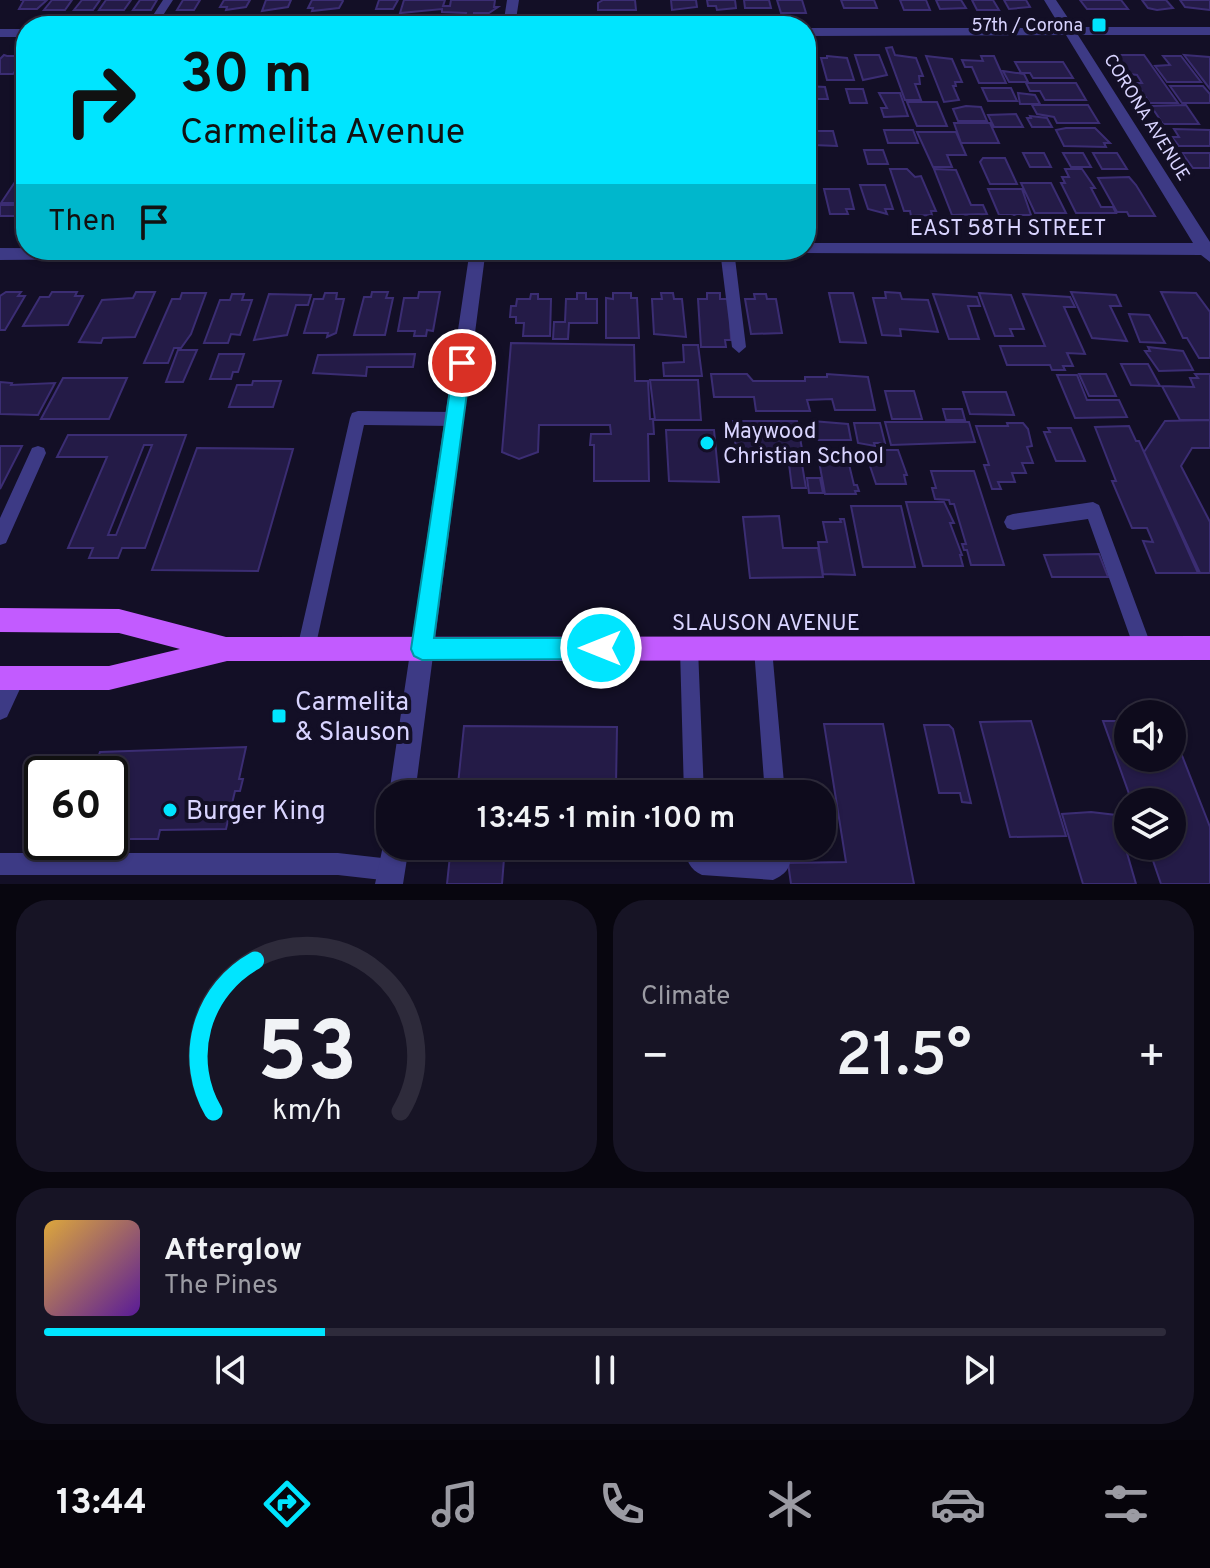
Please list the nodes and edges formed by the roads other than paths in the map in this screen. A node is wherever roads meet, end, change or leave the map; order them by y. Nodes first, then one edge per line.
1 (1050, 0) edge
2 (1210, 31) edge
3 (816, 32) edge
4 (1070, 32) junction
5 (816, 249) edge
6 (1209, 251) edge
7 (477, 260) edge
8 (728, 260) edge
9 (739, 347) dead end
10 (454, 419) junction
11 (38, 453) dead end
12 (1013, 522) dead end
13 (0, 537) edge
14 (0, 620) edge
15 (1143, 648) junction
16 (227, 649) junction
17 (306, 649) junction
18 (422, 649) junction
19 (689, 649) junction
20 (763, 649) junction
21 (1207, 654) edge
22 (7, 678) edge
23 (0, 710) edge
24 (404, 780) edge
25 (694, 780) edge
26 (774, 780) edge
27 (699, 860) edge
28 (781, 860) edge
29 (0, 864) edge
30 (392, 867) edge

1 - 4 street, CORONA AVENUE
2 - 4 street
3 - 4 street
4 - 6 street, CORONA AVENUE
5 - 6 street, EAST 58TH STREET
7 - 10 street
8 - 9 lane
10 - 17 lane
10 - 18 street
11 - 13 lane
12 - 15 lane
14 - 16 main road, SLAUSON AVENUE
15 - 20 main road, SLAUSON AVENUE
15 - 21 main road, SLAUSON AVENUE
16 - 17 main road, SLAUSON AVENUE
16 - 22 main road, SLAUSON AVENUE
17 - 18 main road, SLAUSON AVENUE
18 - 19 main road, SLAUSON AVENUE
18 - 24 street
19 - 20 main road, SLAUSON AVENUE
19 - 25 lane
20 - 26 lane
22 - 23 lane
27 - 28 lane
29 - 30 lane

